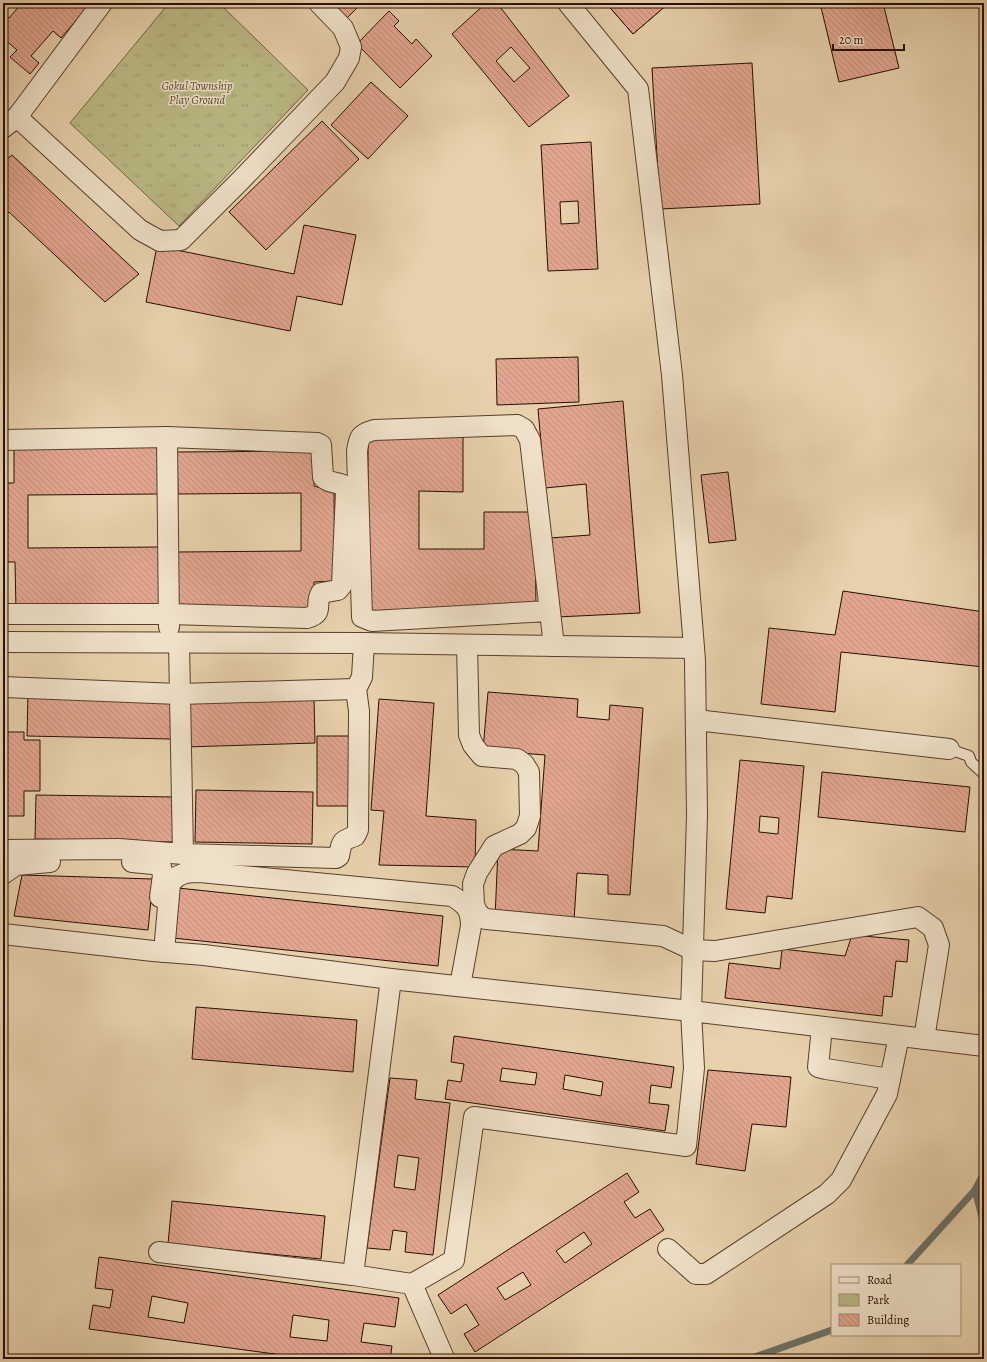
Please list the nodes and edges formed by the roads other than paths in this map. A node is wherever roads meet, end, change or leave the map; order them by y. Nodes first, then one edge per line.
1 (102, 3) edge
2 (319, 3) edge
3 (568, 3) edge
4 (10, 122) edge
5 (167, 436) junction
6 (3, 440) edge
7 (549, 611) junction
8 (3, 614) edge
9 (169, 614) junction
10 (3, 642) edge
11 (174, 643) junction
12 (364, 643) junction
13 (467, 645) junction
14 (554, 646) junction
15 (694, 648) junction
16 (3, 687) edge
17 (356, 689) junction
18 (179, 694) junction
19 (696, 720) junction
20 (949, 749) joint
21 (984, 774) edge
22 (3, 850) edge
23 (183, 854) junction
24 (3, 874) edge
25 (3, 934) edge
26 (693, 950) junction
27 (159, 951) junction
28 (391, 979) junction
29 (460, 986) junction
30 (691, 1012) junction
31 (822, 1027) junction
32 (899, 1036) junction
33 (924, 1039) junction
34 (984, 1046) edge
35 (890, 1079) junction
36 (668, 1249) dead end
37 (159, 1252) dead end
38 (353, 1275) junction
39 (412, 1284) junction
40 (444, 1358) edge

1 - 4 street
2 - 4 street
3 - 15 street
5 - 6 street
5 - 9 street
5 - 9 street
7 - 7 street
7 - 14 street
8 - 9 street
9 - 11 street
10 - 11 street
11 - 12 street
11 - 18 street
12 - 13 street
12 - 17 street
13 - 14 street
13 - 26 street
14 - 15 street
15 - 19 street
16 - 18 street
17 - 18 street
17 - 23 street
18 - 23 street
19 - 20 street
19 - 26 street
20 - 21 lane
22 - 23 street
24 - 27 street
25 - 27 street
26 - 30 street
26 - 33 street
27 - 28 street
27 - 29 street
28 - 29 street
28 - 38 street
29 - 30 street
30 - 31 street
30 - 39 street
31 - 32 street
31 - 35 street
32 - 33 street
32 - 35 street
33 - 34 street
35 - 36 street
37 - 38 street
38 - 39 street
39 - 40 street

